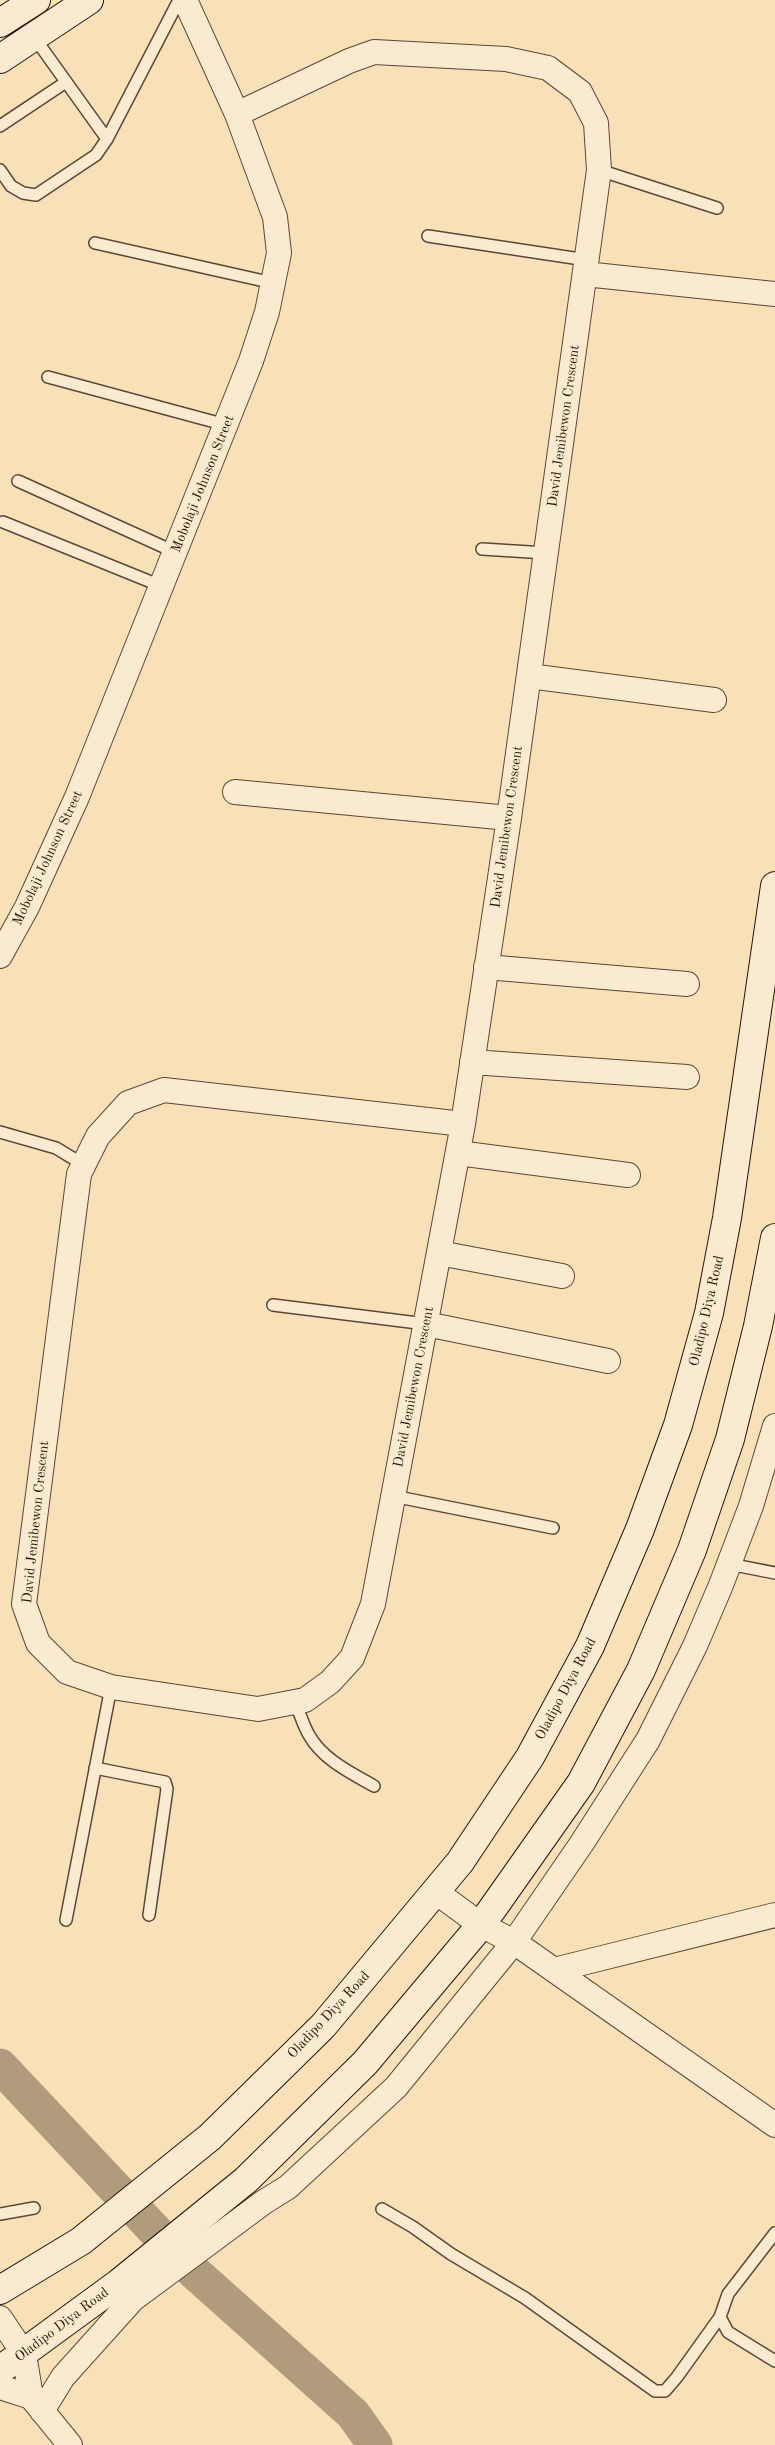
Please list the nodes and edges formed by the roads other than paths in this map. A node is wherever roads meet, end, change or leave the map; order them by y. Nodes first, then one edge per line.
1 (36, 0) edge
2 (89, 0) edge
3 (179, 0) edge
4 (185, 0) edge
5 (0, 23) edge
6 (34, 36) junction
7 (1, 56) edge
8 (66, 82) junction
9 (237, 114) junction
10 (0, 126) edge
11 (107, 139) junction
12 (0, 170) edge
13 (599, 170) junction
14 (717, 208) dead end
15 (428, 236) dead end
16 (95, 243) dead end
17 (586, 267) junction
18 (273, 283) junction
19 (775, 294) edge
20 (48, 377) dead end
21 (226, 425) junction
22 (18, 480) dead end
23 (3, 522) dead end
24 (482, 549) dead end
25 (175, 552) junction
26 (546, 553) junction
27 (161, 586) junction
28 (529, 676) junction
29 (714, 700) dead end
30 (235, 792) dead end
31 (509, 818) junction
32 (775, 886) edge
33 (2, 951) edge
34 (486, 967) junction
35 (687, 984) dead end
36 (472, 1062) junction
37 (687, 1077) dead end
38 (463, 1124) junction
39 (0, 1132) edge
40 (458, 1152) junction
41 (84, 1165) junction
42 (628, 1175) dead end
43 (775, 1238) edge
44 (439, 1254) junction
45 (562, 1276) dead end
46 (273, 1305) dead end
47 (426, 1324) junction
48 (608, 1361) dead end
49 (775, 1426) edge
50 (393, 1496) junction
51 (554, 1528) dead end
52 (729, 1564) junction
53 (775, 1573) edge
54 (111, 1686) junction
55 (295, 1702) junction
56 (95, 1768) junction
57 (374, 1786) dead end
58 (436, 1892) junction
59 (149, 1915) dead end
60 (775, 1916) edge
61 (66, 1920) dead end
62 (481, 1925) junction
63 (514, 1942) junction
64 (554, 1970) junction
65 (775, 2126) edge
66 (34, 2208) dead end
67 (382, 2209) dead end
68 (0, 2214) edge
69 (775, 2233) edge
70 (0, 2290) edge
71 (126, 2291) junction
72 (720, 2317) junction
73 (0, 2318) edge
74 (24, 2354) junction
75 (775, 2361) edge
76 (0, 2370) edge
77 (0, 2387) edge
78 (36, 2404) junction
79 (70, 2445) edge

1 - 5 main road
2 - 6 main road
3 - 11 lane
4 - 9 street, Mobolaji Johnson Street
6 - 7 main road
6 - 8 lane
8 - 10 lane
8 - 11 lane
9 - 13 street, David Jemibewon Crescent
9 - 18 street, Mobolaji Johnson Street
11 - 12 lane
13 - 14 lane
13 - 17 street, David Jemibewon Crescent
15 - 17 lane
16 - 18 lane
17 - 19 street
17 - 26 street, David Jemibewon Crescent
18 - 21 street, Mobolaji Johnson Street
20 - 21 lane
21 - 25 street, Mobolaji Johnson Street
22 - 25 lane
23 - 27 lane
24 - 26 lane
25 - 27 street, Mobolaji Johnson Street
26 - 28 street, David Jemibewon Crescent
27 - 33 street, Mobolaji Johnson Street
28 - 29 street
28 - 31 street, David Jemibewon Crescent
30 - 31 street
31 - 34 street, David Jemibewon Crescent
32 - 58 main road, Oladipo Diya Road
34 - 35 street
34 - 36 street, David Jemibewon Crescent
36 - 37 street
36 - 38 street, David Jemibewon Crescent
38 - 40 street, David Jemibewon Crescent
38 - 41 street, David Jemibewon Crescent
39 - 41 lane
40 - 42 street
40 - 44 street, David Jemibewon Crescent
41 - 54 street, David Jemibewon Crescent
43 - 62 main road, Oladipo Diya Road
44 - 45 street
44 - 47 street, David Jemibewon Crescent
46 - 47 lane
47 - 48 street
47 - 50 street, David Jemibewon Crescent
49 - 52 street
50 - 51 lane
50 - 55 street, David Jemibewon Crescent
52 - 53 lane
52 - 63 street
54 - 55 street, David Jemibewon Crescent
54 - 56 lane
55 - 57 lane
56 - 59 lane
56 - 61 lane
58 - 62 street
58 - 70 main road, Oladipo Diya Road
60 - 64 street
62 - 63 street
62 - 71 main road, Oladipo Diya Road
63 - 64 street
63 - 71 street
64 - 65 street
66 - 68 lane
67 - 72 lane
69 - 72 lane
71 - 74 main road, Oladipo Diya Road
71 - 78 street
72 - 75 lane
73 - 74 street
74 - 76 main road, Oladipo Diya Road
74 - 78 street
77 - 78 street
78 - 79 street

